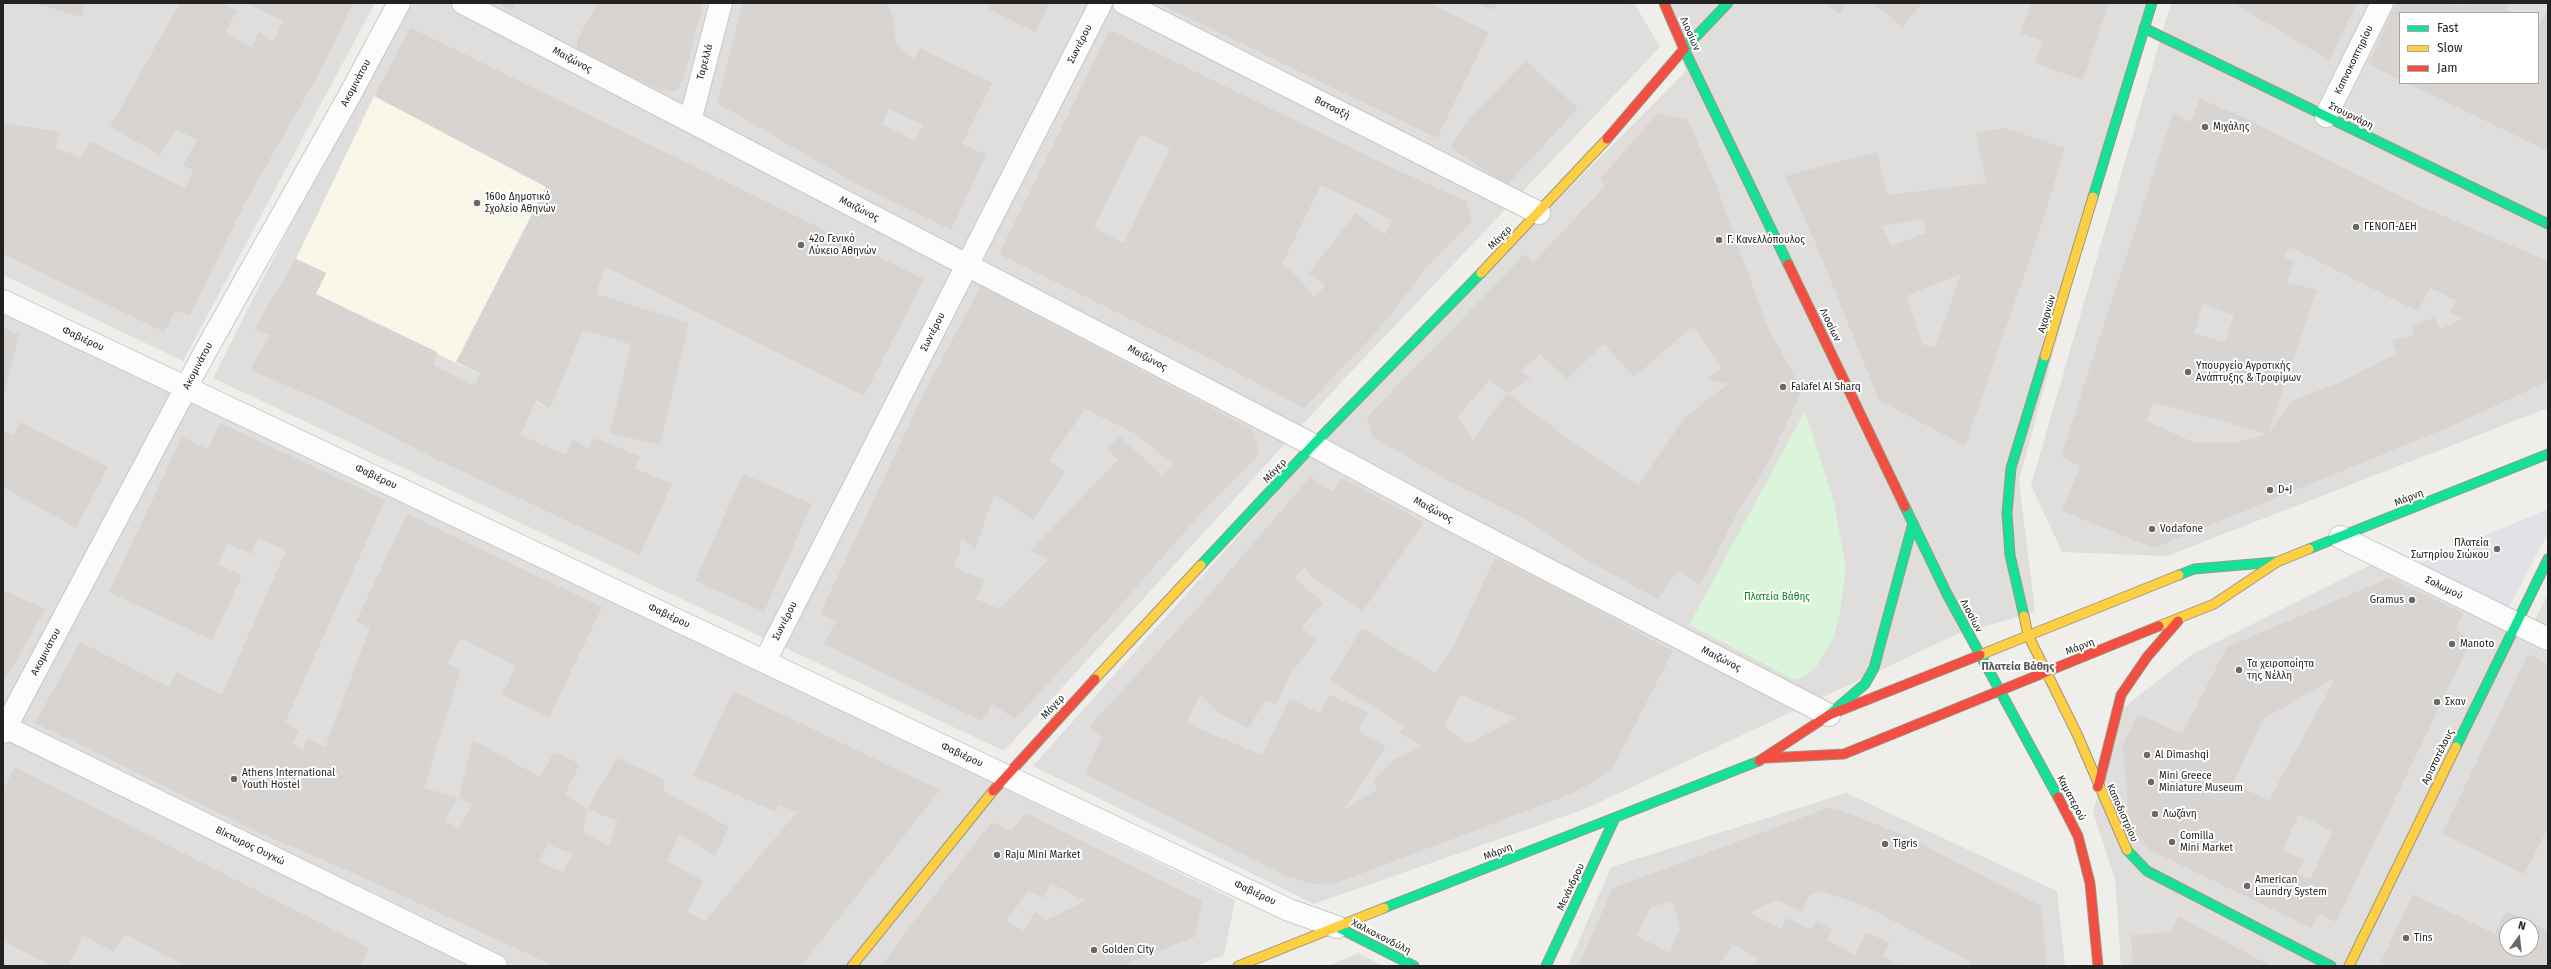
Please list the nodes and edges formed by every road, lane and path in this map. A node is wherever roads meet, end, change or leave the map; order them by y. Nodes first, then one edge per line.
1 (399, 3) edge
2 (463, 3) edge
3 (721, 3) edge
4 (1101, 3) edge
5 (1124, 3) edge
6 (1664, 3) edge
7 (1728, 3) edge
8 (2152, 3) edge
9 (2382, 3) edge
10 (2144, 28) junction
11 (1684, 49) junction
12 (2326, 116) junction
13 (690, 121) junction
14 (1539, 213) junction
15 (2548, 224) edge
16 (967, 265) junction
17 (3, 301) edge
18 (186, 387) junction
19 (1313, 445) junction
20 (2548, 454) edge
21 (1913, 523) junction
22 (2340, 537) junction
23 (2548, 559) edge
24 (2277, 562) junction
25 (2181, 617) junction
26 (2516, 623) junction
27 (2028, 635) junction
28 (2548, 639) edge
29 (1980, 656) junction
30 (765, 661) junction
31 (2045, 672) junction
32 (1999, 691) junction
33 (1829, 715) junction
34 (4, 729) edge
35 (1766, 758) junction
36 (1005, 775) junction
37 (2098, 787) junction
38 (1615, 818) junction
39 (1337, 927) junction
40 (496, 966) edge
41 (852, 966) edge
42 (1238, 966) edge
43 (1414, 966) edge
44 (1546, 966) edge
45 (2098, 966) edge
46 (2331, 966) edge
47 (2349, 966) edge

1 - 18 street, Ακομινάτου
2 - 13 street, Μαιζώνος
3 - 13 street, Ταρελλά
4 - 16 street, Σωνιέρου
5 - 14 street, Βατσαξή
6 - 11 main road, Λιοσίων
7 - 11 main road, Μάγερ
8 - 10 main road, Αχαρνών
9 - 12 street, Καπνοκοπτηρίου
10 - 12 main road, Στουρνάρη
10 - 27 main road, Αχαρνών
11 - 14 main road, Μάγερ
11 - 21 main road, Λιοσίων
12 - 15 main road, Στουρνάρη
13 - 16 street, Μαιζώνος
14 - 19 main road, Μάγερ
16 - 19 street, Μαιζώνος
16 - 30 street, Σωνιέρου
17 - 18 street, Φαβιέρου
18 - 30 street, Φαβιέρου
18 - 34 street, Ακομινάτου
19 - 33 street, Μαιζώνος
19 - 36 main road, Μάγερ
20 - 22 main road, Μάρνη
21 - 29 main road, Λιοσίων
21 - 33 main road
22 - 24 main road, Μάρνη
22 - 26 street, Σολωμού
23 - 26 main road, Αριστοτέλους
24 - 25 main road, Μάρνη
24 - 27 main road, Μάρνη
25 - 31 main road, Μάρνη
25 - 37 main road
26 - 28 street, Σολωμού
26 - 47 main road, Αριστοτέλους
27 - 29 main road, Μάρνη
27 - 31 main road, Καποδιστρίου
29 - 32 main road, Καματερού
29 - 33 main road, Μάρνη
30 - 36 street, Φαβιέρου
31 - 32 main road, Μάρνη
31 - 37 main road, Καποδιστρίου
32 - 35 main road, Μάρνη
32 - 45 main road, Καματερού
33 - 35 main road, Μάρνη
34 - 40 street, Βίκτωρος Ουγκώ
35 - 38 main road, Μάρνη
36 - 39 street, Φαβιέρου
36 - 41 main road, Μάγερ
37 - 46 main road, Καποδιστρίου
38 - 39 main road, Μάρνη
38 - 44 main road, Μενάνδρου
39 - 42 main road, Μάρνη
39 - 43 main road, Χαλκοκονδύλη

